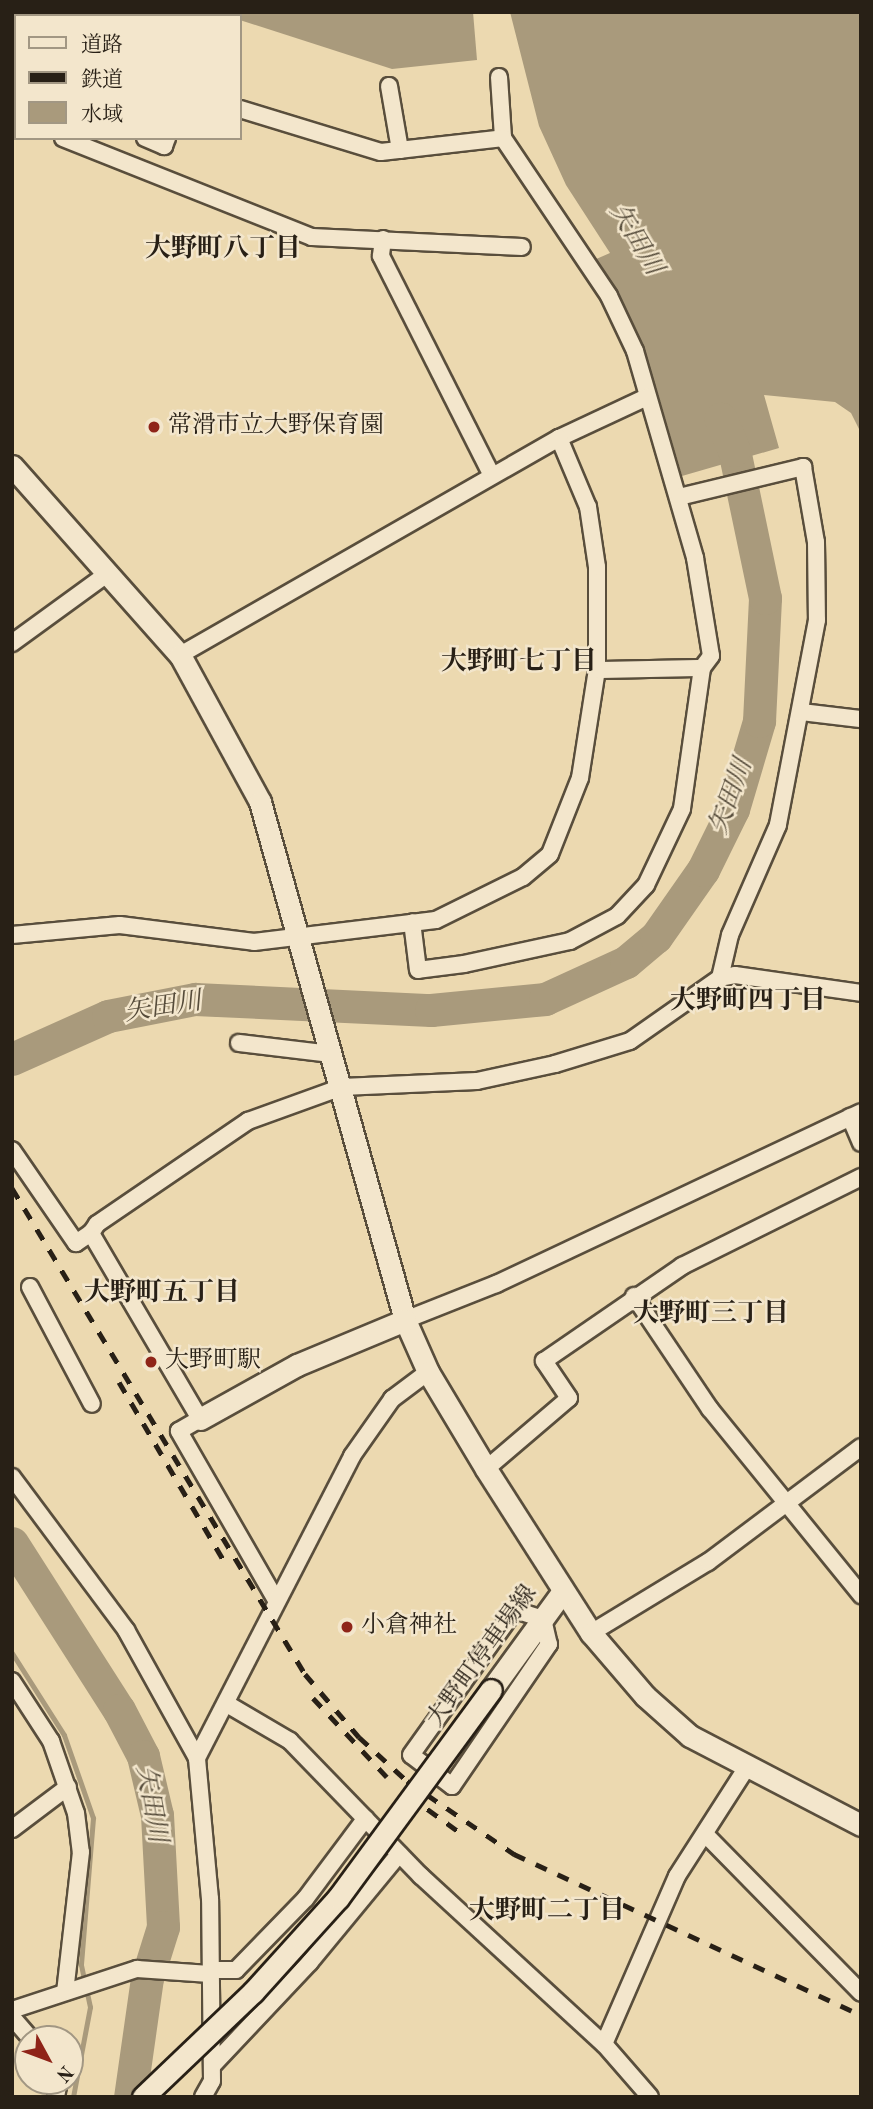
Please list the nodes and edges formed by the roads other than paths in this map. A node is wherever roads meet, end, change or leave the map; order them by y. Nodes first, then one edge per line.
1 (499, 76) dead end
2 (389, 86) dead end
3 (242, 110) edge
4 (503, 138) junction
5 (68, 140) edge
6 (150, 140) edge
7 (166, 140) edge
8 (400, 150) junction
9 (383, 239) junction
10 (522, 247) dead end
11 (647, 397) junction
12 (559, 438) junction
13 (12, 466) edge
14 (491, 474) junction
15 (683, 496) junction
16 (107, 574) junction
17 (12, 643) edge
18 (180, 655) junction
19 (702, 668) junction
20 (597, 670) junction
21 (801, 712) junction
22 (861, 719) edge
23 (412, 922) junction
24 (12, 936) edge
25 (301, 945) junction
26 (720, 978) junction
27 (861, 993) edge
28 (239, 1043) dead end
29 (329, 1049) junction
30 (342, 1087) junction
31 (855, 1115) edge
32 (861, 1143) edge
33 (12, 1150) edge
34 (861, 1177) edge
35 (91, 1233) junction
36 (30, 1287) dead end
37 (634, 1296) junction
38 (405, 1320) junction
39 (428, 1372) junction
40 (92, 1404) dead end
41 (200, 1419) junction
42 (861, 1447) edge
43 (486, 1469) junction
44 (12, 1477) edge
45 (787, 1506) junction
46 (563, 1591) junction
47 (861, 1595) edge
48 (276, 1600) junction
49 (543, 1619) junction
50 (591, 1633) junction
51 (12, 1681) edge
52 (228, 1704) junction
53 (197, 1758) junction
54 (747, 1767) junction
55 (68, 1787) junction
56 (365, 1819) junction
57 (861, 1825) edge
58 (12, 1829) edge
59 (706, 1835) junction
60 (399, 1854) junction
61 (206, 1973) junction
62 (65, 1992) junction
63 (861, 1993) edge
64 (12, 2010) edge
65 (604, 2044) junction
66 (212, 2066) junction
67 (143, 2097) edge
68 (203, 2097) edge
69 (650, 2097) edge

1 - 4 street
2 - 8 street
3 - 8 street
4 - 8 street
4 - 11 street
5 - 9 street
6 - 7 street
9 - 10 street
9 - 14 street
11 - 12 street
11 - 15 street
12 - 14 street
12 - 20 street
13 - 16 street, 大野町停車場線
14 - 18 street
15 - 19 street
15 - 21 street
16 - 17 street
16 - 18 street, 大野町停車場線
18 - 25 street, 大野町停車場線
19 - 20 street
19 - 23 street
20 - 23 street
21 - 22 street
21 - 26 street
23 - 25 street
24 - 25 street
25 - 29 street, 大野町停車場線
26 - 27 street
26 - 30 street
28 - 29 street
29 - 30 street, 大野町停車場線
30 - 35 street
30 - 38 street, 大野町停車場線
31 - 32 street
31 - 38 street
33 - 35 street
34 - 37 street
35 - 41 street
36 - 40 street
37 - 43 street
37 - 45 street
38 - 39 street, 大野町停車場線
38 - 41 street
39 - 43 street, 大野町停車場線
39 - 48 street
41 - 48 street
42 - 45 street
43 - 46 street, 大野町停車場線
44 - 53 street
45 - 47 street
45 - 50 street
46 - 49 street, 大野町停車場線
46 - 50 street
48 - 52 street
49 - 49 street
49 - 67 street, 大野町停車場線, bridge
50 - 54 street
51 - 55 street
52 - 53 street
52 - 56 street
53 - 61 street
54 - 57 street
54 - 59 street
55 - 58 street
55 - 62 street
56 - 60 street
56 - 61 street
59 - 63 street
59 - 65 street
60 - 65 street
60 - 66 street
61 - 62 street
61 - 66 street
62 - 64 street
65 - 69 street
66 - 68 street

